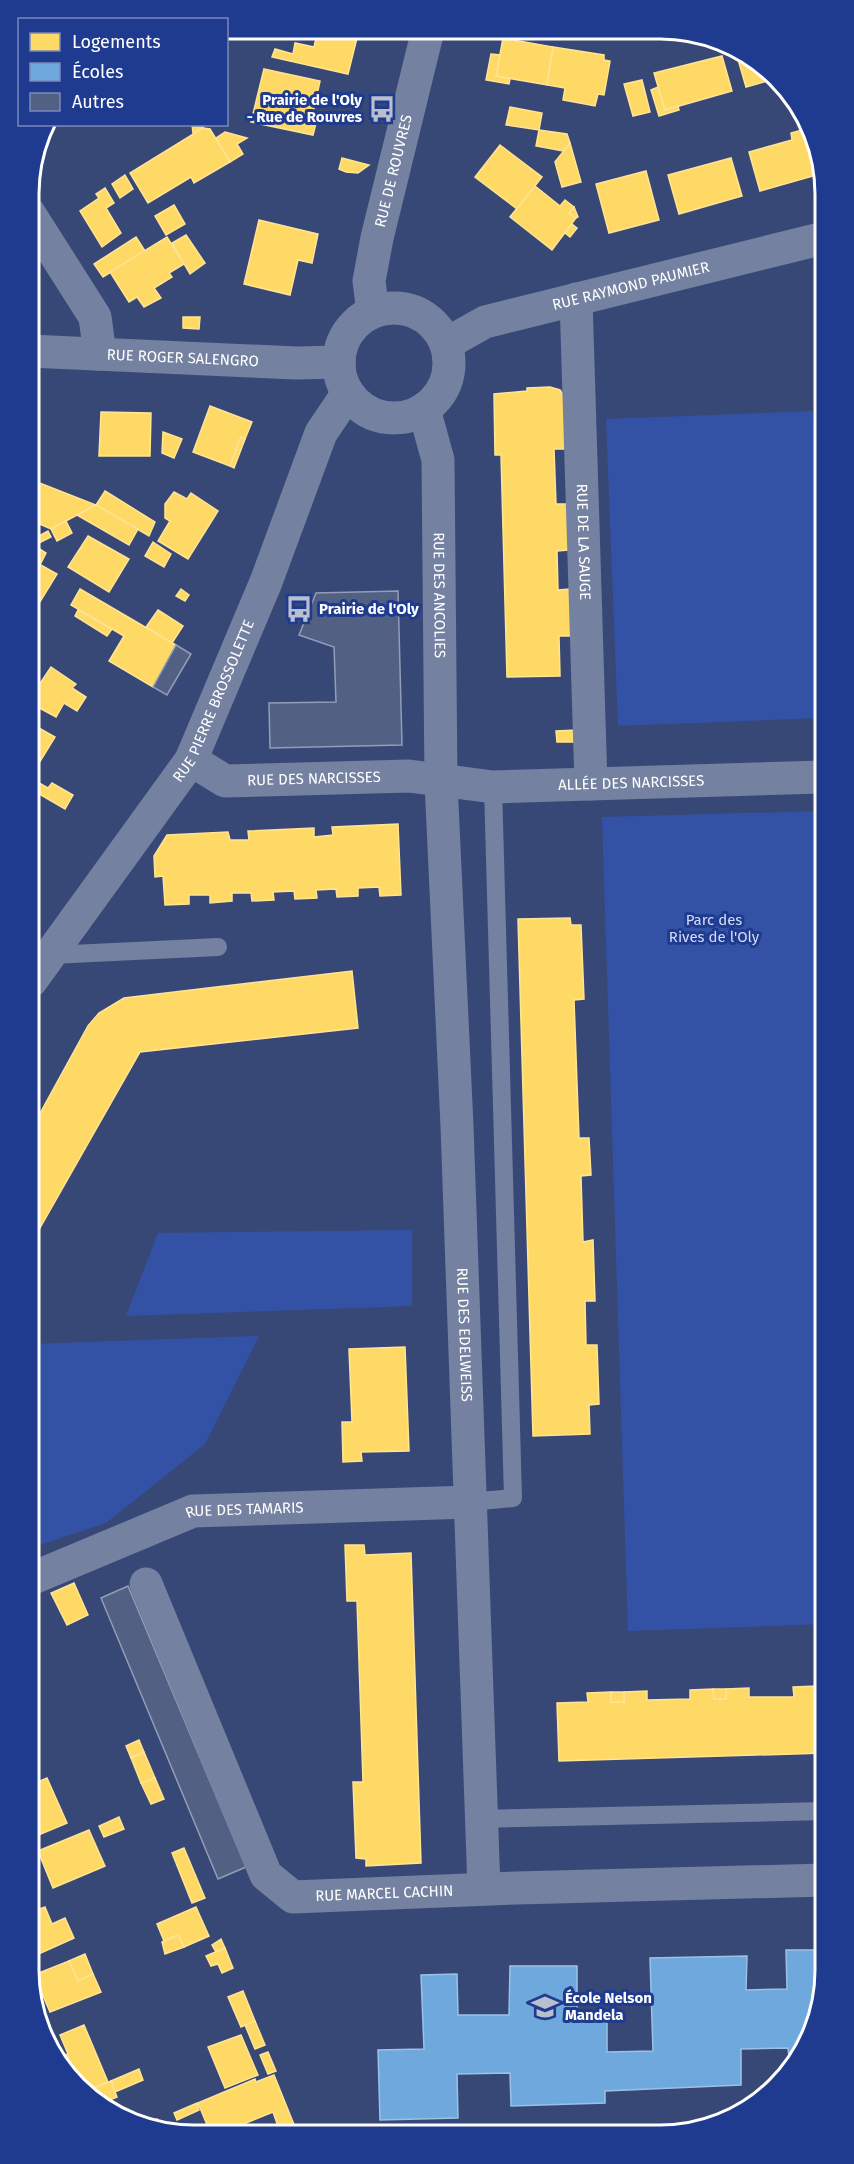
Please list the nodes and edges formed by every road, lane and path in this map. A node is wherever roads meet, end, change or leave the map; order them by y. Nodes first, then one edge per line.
1 (426, 39) edge
2 (39, 229) edge
3 (815, 240) edge
4 (576, 299) junction
5 (373, 312) junction
6 (446, 344) junction
7 (39, 351) edge
8 (100, 354) junction
9 (339, 362) junction
10 (348, 393) junction
11 (424, 409) junction
12 (191, 760) junction
13 (815, 777) edge
14 (441, 782) junction
15 (591, 784) junction
16 (493, 787) junction
17 (218, 947) dead end
18 (41, 968) edge
19 (470, 1502) junction
20 (39, 1575) edge
21 (146, 1584) dead end
22 (815, 1811) edge
23 (481, 1819) junction
24 (815, 1880) edge
25 (484, 1889) junction

1 - 5 street, RUE DE ROUVRES
2 - 8 street
3 - 4 street, RUE RAYMOND PAUMIER
4 - 6 street, RUE RAYMOND PAUMIER
4 - 15 street, RUE DE LA SAUGE
5 - 6 street
5 - 9 street
6 - 11 street
7 - 8 street, RUE ROGER SALENGRO
8 - 9 street, RUE ROGER SALENGRO
9 - 10 street
10 - 11 street
10 - 12 street, RUE PIERRE BROSSOLETTE
11 - 14 street, RUE DES ANCOLIES
12 - 14 street, RUE DES NARCISSES
12 - 18 street, RUE PIERRE BROSSOLETTE
13 - 15 street, ALLÉE DES NARCISSES
14 - 16 street, ALLÉE DES NARCISSES
14 - 19 street, RUE DES EDELWEISS
15 - 16 street, ALLÉE DES NARCISSES
16 - 19 lane
17 - 18 lane
19 - 20 street, RUE DES TAMARIS
19 - 23 street, RUE DES EDELWEISS
21 - 25 street, RUE MARCEL CACHIN
22 - 23 lane
23 - 25 street, RUE DES EDELWEISS
24 - 25 street, RUE MARCEL CACHIN

